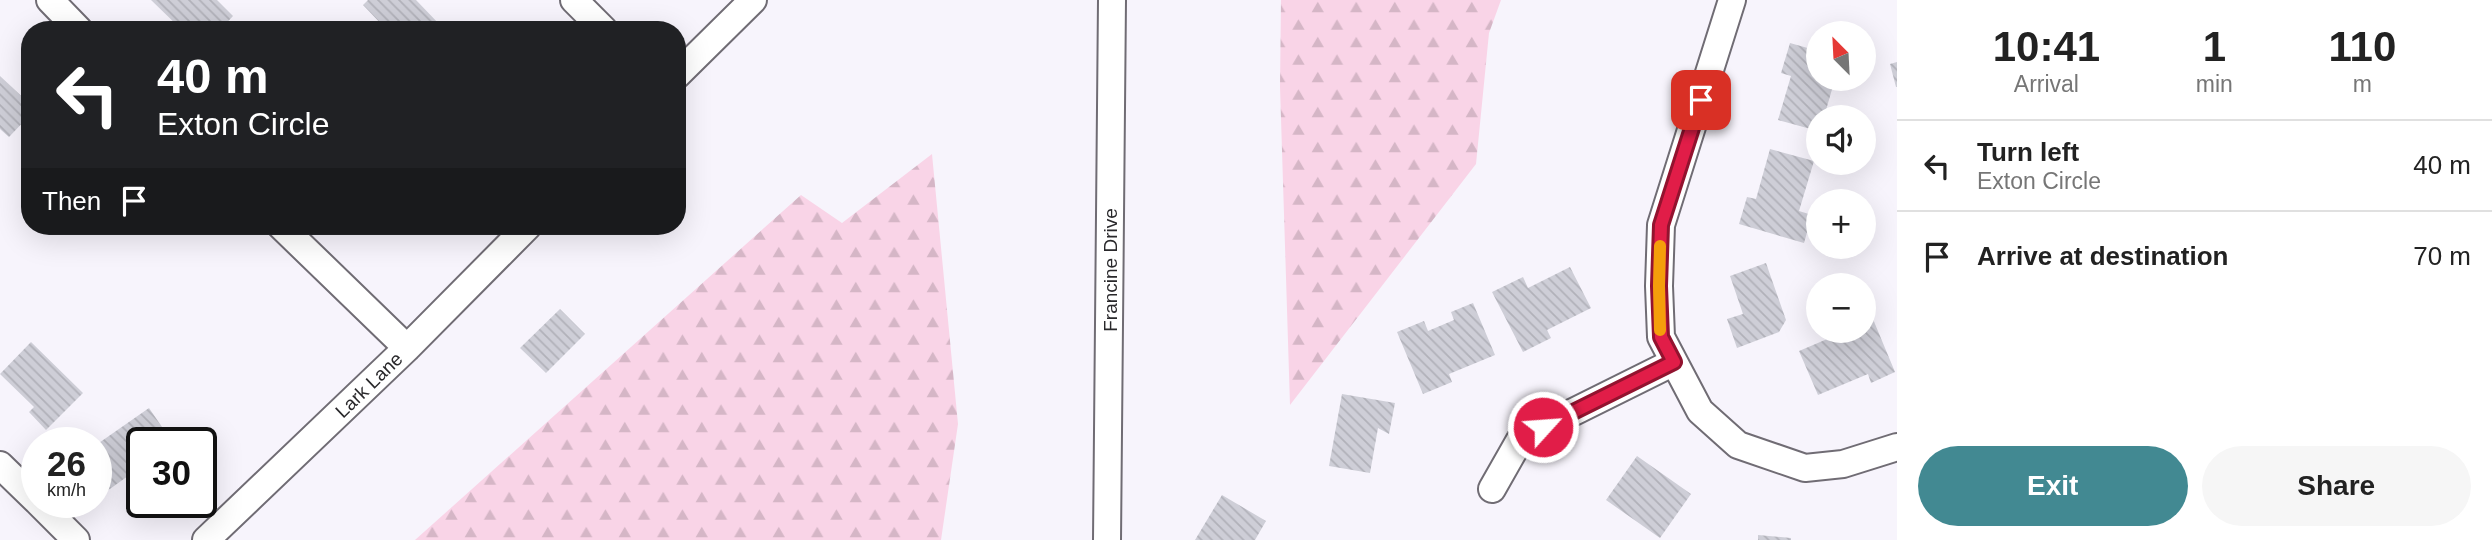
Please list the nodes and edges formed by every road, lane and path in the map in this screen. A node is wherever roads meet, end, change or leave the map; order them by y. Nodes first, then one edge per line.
1 (50, 0) edge
2 (574, 0) edge
3 (753, 0) edge
4 (1112, 0) edge
5 (1732, 0) edge
6 (70, 21) edge
7 (595, 21) edge
8 (686, 66) edge
9 (290, 235) edge
10 (519, 235) edge
11 (407, 348) junction
12 (1674, 362) junction
13 (1897, 447) edge
14 (0, 465) edge
15 (21, 486) edge
16 (1492, 489) dead end
17 (53, 518) edge
18 (76, 540) edge
19 (206, 540) edge
20 (1107, 540) edge

1 - 6 street
2 - 7 street
3 - 8 street
4 - 20 street, Francine Drive
5 - 12 street
9 - 11 street
10 - 11 street, Lark Lane
11 - 19 street, Lark Lane
12 - 13 street
12 - 16 street
14 - 15 street
17 - 18 street

